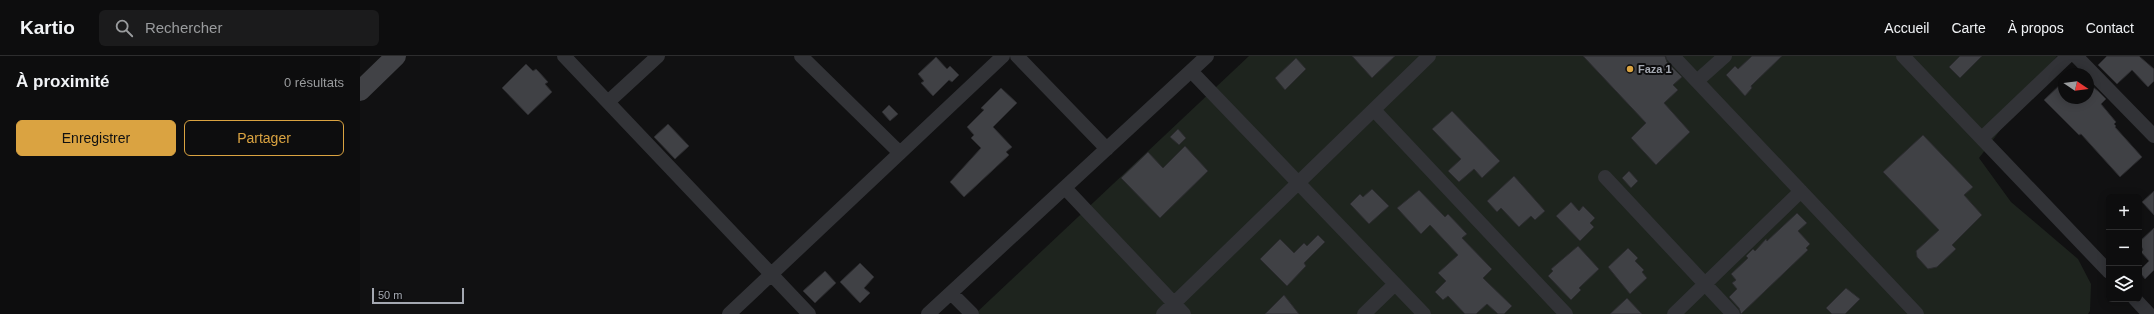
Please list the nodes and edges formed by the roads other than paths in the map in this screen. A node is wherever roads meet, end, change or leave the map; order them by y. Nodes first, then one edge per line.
1 (396, 56) edge
2 (564, 56) edge
3 (658, 56) edge
4 (801, 56) edge
5 (1003, 56) edge
6 (1017, 56) edge
7 (1207, 56) edge
8 (1429, 56) edge
9 (1674, 56) edge
10 (1724, 56) edge
11 (1903, 56) edge
12 (2068, 56) edge
13 (2076, 56) edge
14 (1191, 71) junction
15 (1698, 82) junction
16 (360, 91) edge
17 (608, 102) junction
18 (1375, 111) junction
19 (2154, 136) edge
20 (1982, 138) junction
21 (1107, 149) junction
22 (900, 153) junction
23 (1605, 177) dead end
24 (1299, 183) junction
25 (1065, 188) junction
26 (1801, 191) junction
27 (2106, 269) edge
28 (771, 274) junction
29 (1395, 284) junction
30 (1705, 284) junction
31 (951, 293) junction
32 (2138, 302) edge
33 (1174, 304) junction
34 (729, 314) edge
35 (809, 314) edge
36 (928, 314) edge
37 (972, 314) edge
38 (1163, 314) edge
39 (1184, 314) edge
40 (1364, 314) edge
41 (1424, 314) edge
42 (1566, 314) edge
43 (1674, 314) edge
44 (1733, 314) edge
45 (1917, 314) edge
46 (2150, 314) edge

1 - 16 street
2 - 17 street
3 - 17 street
4 - 22 street
5 - 22 street
6 - 21 street
7 - 14 street
8 - 18 street
9 - 15 street
10 - 15 street
11 - 20 street
12 - 20 street
13 - 19 street
14 - 21 street
14 - 24 street
15 - 26 street
17 - 28 street
18 - 24 street
18 - 42 street
20 - 27 street
21 - 25 street
22 - 28 street
23 - 30 street
24 - 29 street
24 - 33 street
25 - 31 street
25 - 33 street
26 - 30 street
26 - 45 street
28 - 34 street
28 - 35 street
29 - 40 street
29 - 41 street
30 - 43 street
30 - 44 street
31 - 36 street
31 - 37 street
32 - 46 street
33 - 38 street
33 - 39 street

